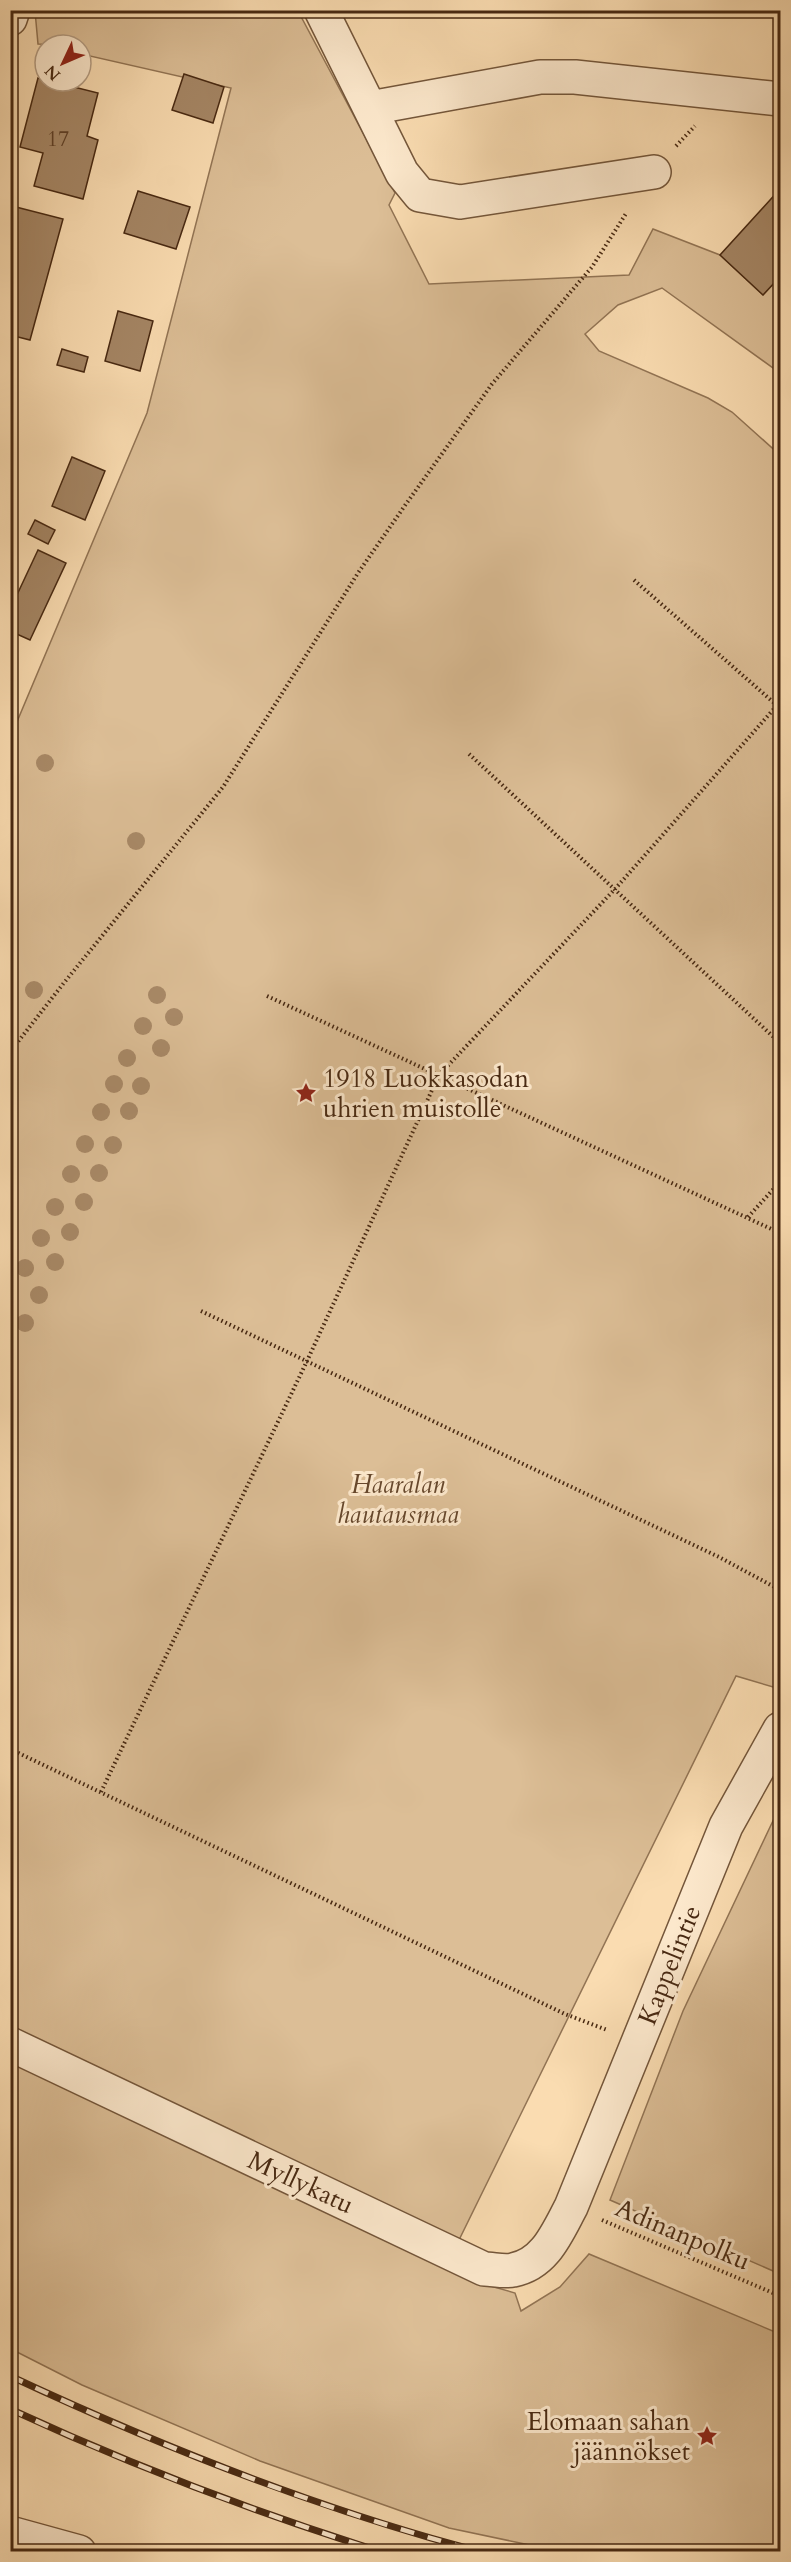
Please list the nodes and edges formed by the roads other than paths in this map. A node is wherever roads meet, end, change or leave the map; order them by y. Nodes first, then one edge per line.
1 (13, 10) edge
2 (321, 10) edge
3 (10, 19) edge
4 (780, 99) edge
5 (370, 108) junction
6 (654, 172) road end
7 (780, 1729) edge
8 (10, 2044) edge
9 (571, 2207) joint
10 (10, 2533) edge
11 (80, 2552) edge

1 - 3 street
2 - 5 street
4 - 5 street
5 - 6 street
7 - 9 street, Kappelintie
8 - 9 street, Myllykatu
10 - 11 street

